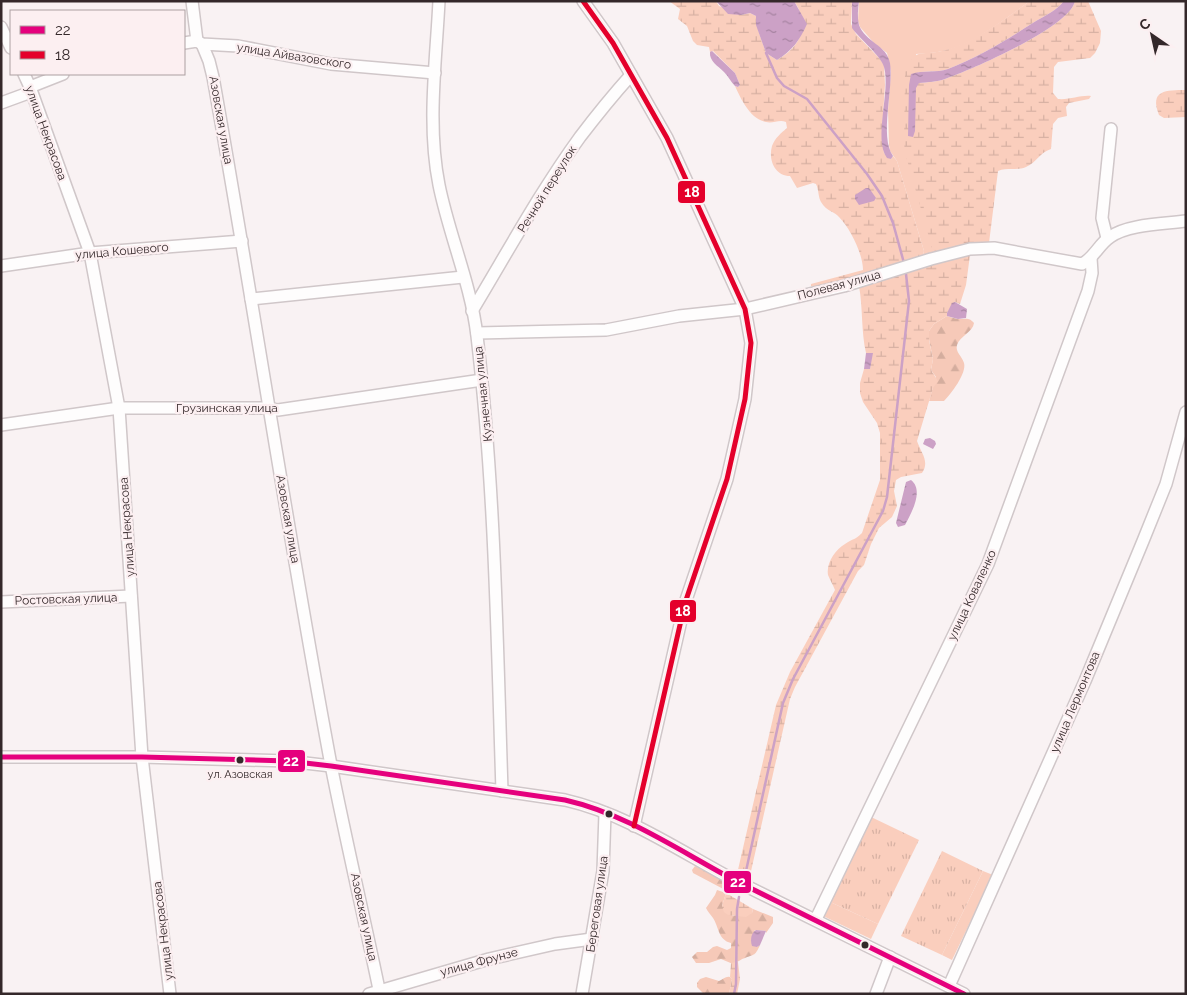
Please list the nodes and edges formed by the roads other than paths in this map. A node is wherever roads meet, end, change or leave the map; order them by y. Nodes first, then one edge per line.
1 (192, 1) edge
2 (439, 1) edge
3 (583, 1) edge
4 (1, 27) edge
5 (200, 42) junction
6 (185, 43) edge
7 (10, 46) edge
8 (435, 73) junction
9 (24, 75) edge
10 (61, 75) edge
11 (631, 75) junction
12 (30, 90) junction
13 (1, 103) edge
14 (1111, 129) dead end
15 (1186, 221) edge
16 (1107, 238) junction
17 (242, 241) junction
18 (90, 253) junction
19 (1091, 258) junction
20 (1, 266) edge
21 (463, 276) junction
22 (251, 299) junction
23 (745, 309) junction
24 (472, 310) junction
25 (476, 333) junction
26 (482, 380) junction
27 (119, 408) junction
28 (268, 408) junction
29 (1186, 412) edge
30 (1, 425) edge
31 (131, 596) junction
32 (1, 602) edge
33 (1, 757) edge
34 (142, 757) junction
35 (331, 766) junction
36 (502, 791) junction
37 (605, 813) junction
38 (634, 826) junction
39 (816, 919) junction
40 (592, 939) junction
41 (890, 957) junction
42 (949, 986) junction
43 (376, 992) edge
44 (170, 994) edge
45 (582, 994) edge
46 (876, 994) edge
47 (964, 994) edge

1 - 5 street, Азовская улица
2 - 8 street, Кузнечная улица
3 - 11 street
4 - 7 street
5 - 6 street, улица Айвазовского
5 - 8 street, улица Айвазовского
5 - 17 street, Азовская улица
8 - 21 street, Кузнечная улица
9 - 12 street, улица Некрасова
10 - 12 street
11 - 23 street
11 - 24 street, Речной переулок
12 - 13 street
12 - 18 street, улица Некрасова
14 - 16 street
15 - 16 street
16 - 19 street
17 - 18 street, улица Кошевого
17 - 22 street, Азовская улица
18 - 20 street, улица Кошевого
18 - 27 street, улица Некрасова
19 - 23 street, Полевая улица
19 - 39 street, улица Коваленко
21 - 22 street
21 - 24 street, Кузнечная улица
22 - 28 street, Азовская улица
23 - 25 street, Полевая улица
23 - 38 street
24 - 25 street, Кузнечная улица
25 - 26 street, Кузнечная улица
26 - 28 street, Грузинская улица
26 - 36 street, Кузнечная улица
27 - 28 street, Грузинская улица
27 - 30 street, Грузинская улица
27 - 31 street, улица Некрасова
28 - 35 street, Азовская улица
29 - 42 street, улица Лермонтова
31 - 32 street, Ростовская улица
31 - 34 street, улица Некрасова
33 - 34 street
34 - 35 street
34 - 44 street, улица Некрасова
35 - 36 street
35 - 43 street, Азовская улица
36 - 37 street
37 - 38 street
37 - 40 street, Береговая улица
38 - 39 street
39 - 41 street
40 - 43 street, улица Фрунзе
40 - 45 street, Береговая улица
41 - 42 street
41 - 46 street
42 - 47 street

